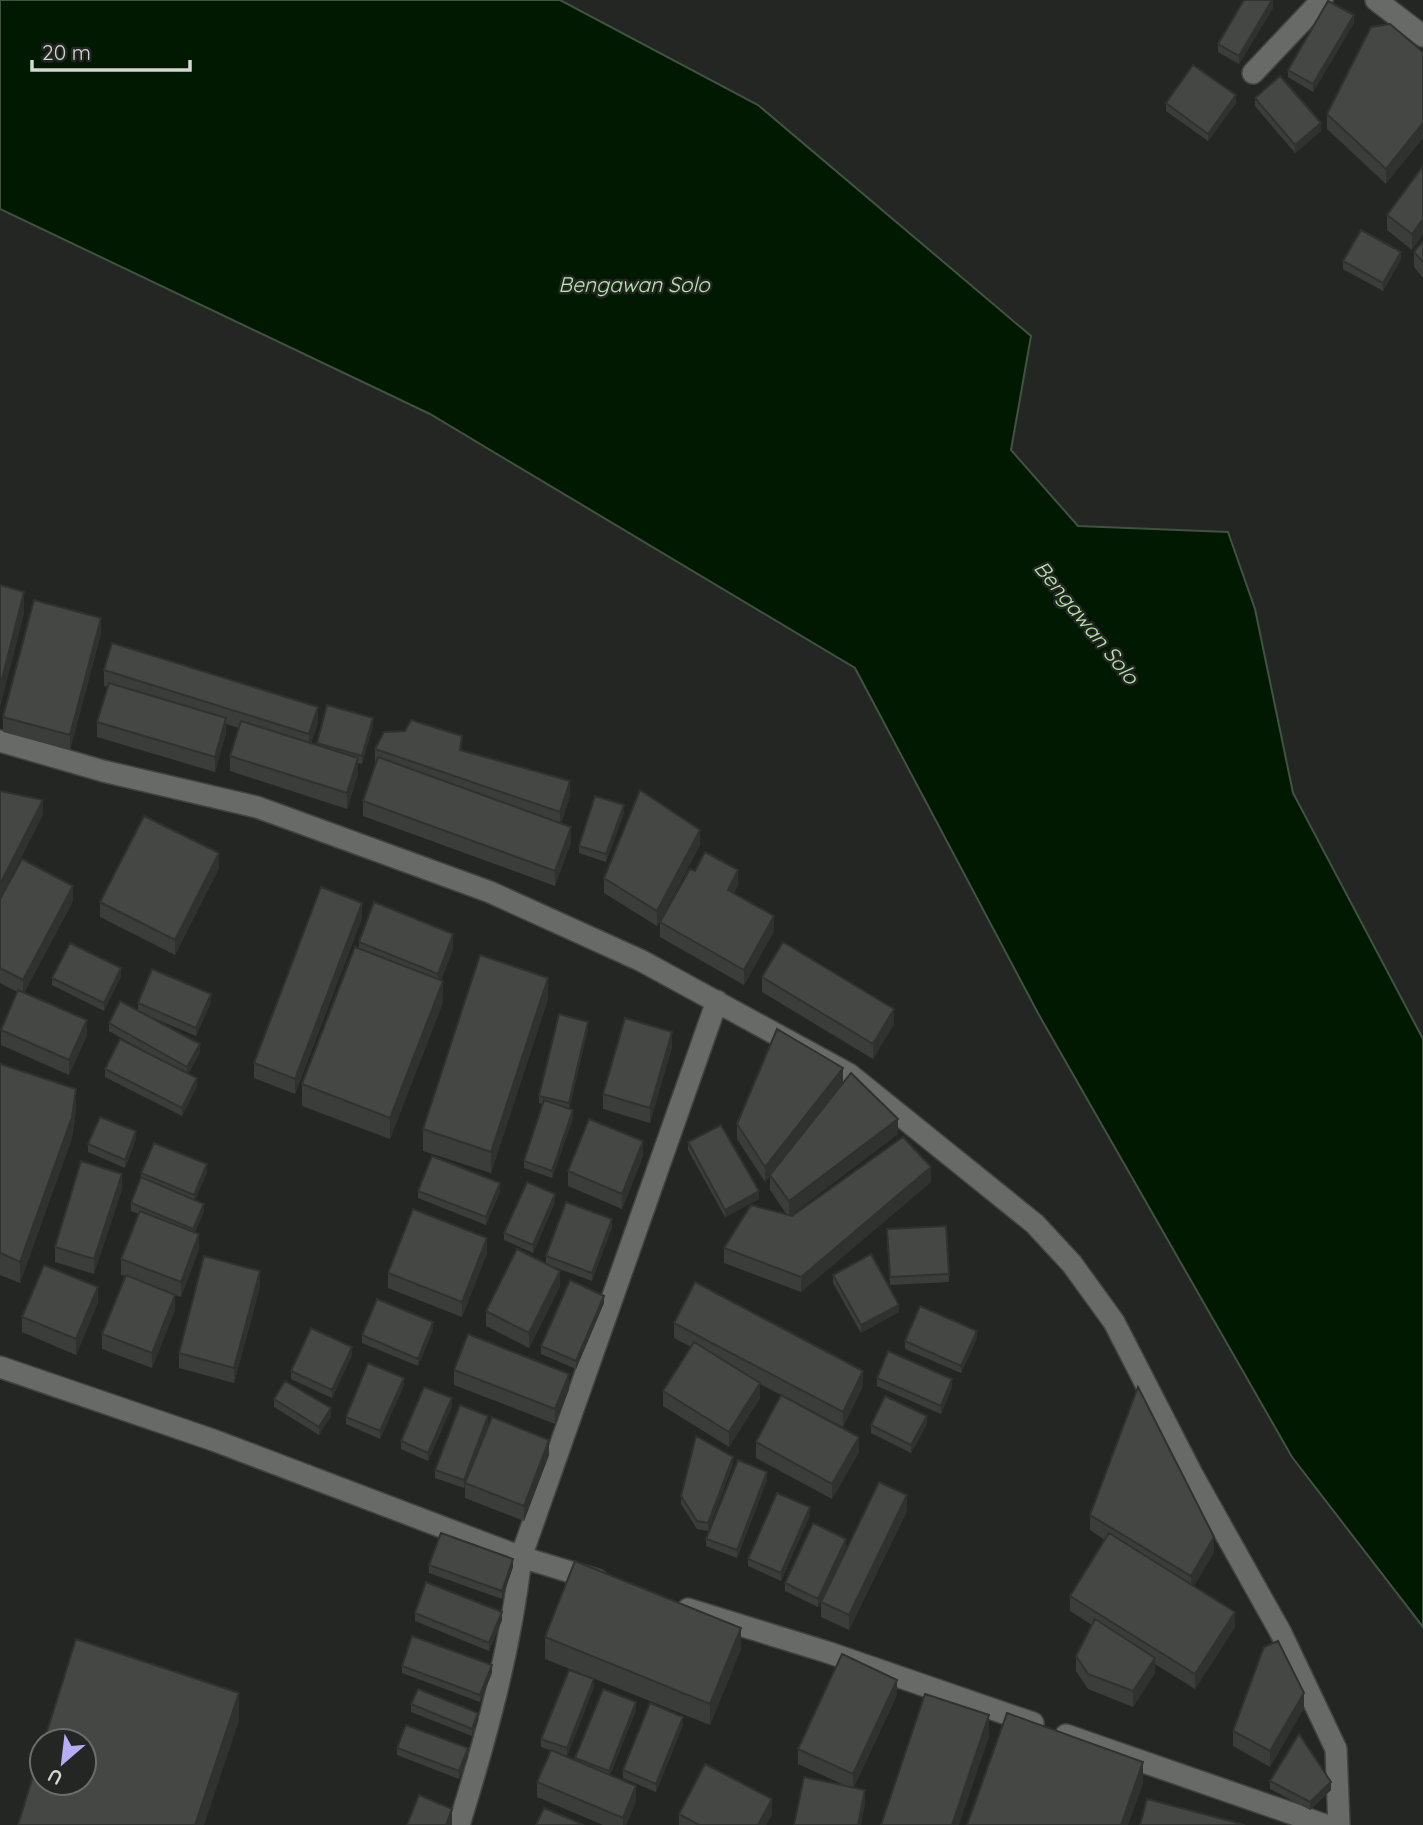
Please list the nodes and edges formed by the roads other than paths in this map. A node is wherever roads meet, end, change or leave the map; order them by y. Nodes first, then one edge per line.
1 (1322, 0) edge
2 (1376, 0) edge
3 (1423, 36) edge
4 (1253, 73) dead end
5 (0, 741) edge
6 (717, 1002) junction
7 (0, 1367) edge
8 (521, 1557) junction
9 (614, 1586) edge
10 (667, 1602) edge
11 (459, 1825) edge
12 (1325, 1825) edge
13 (1339, 1825) edge

1 - 4 street
2 - 3 street
5 - 6 street
6 - 8 street
6 - 13 street
7 - 8 street
8 - 9 street
8 - 11 street
10 - 12 street

